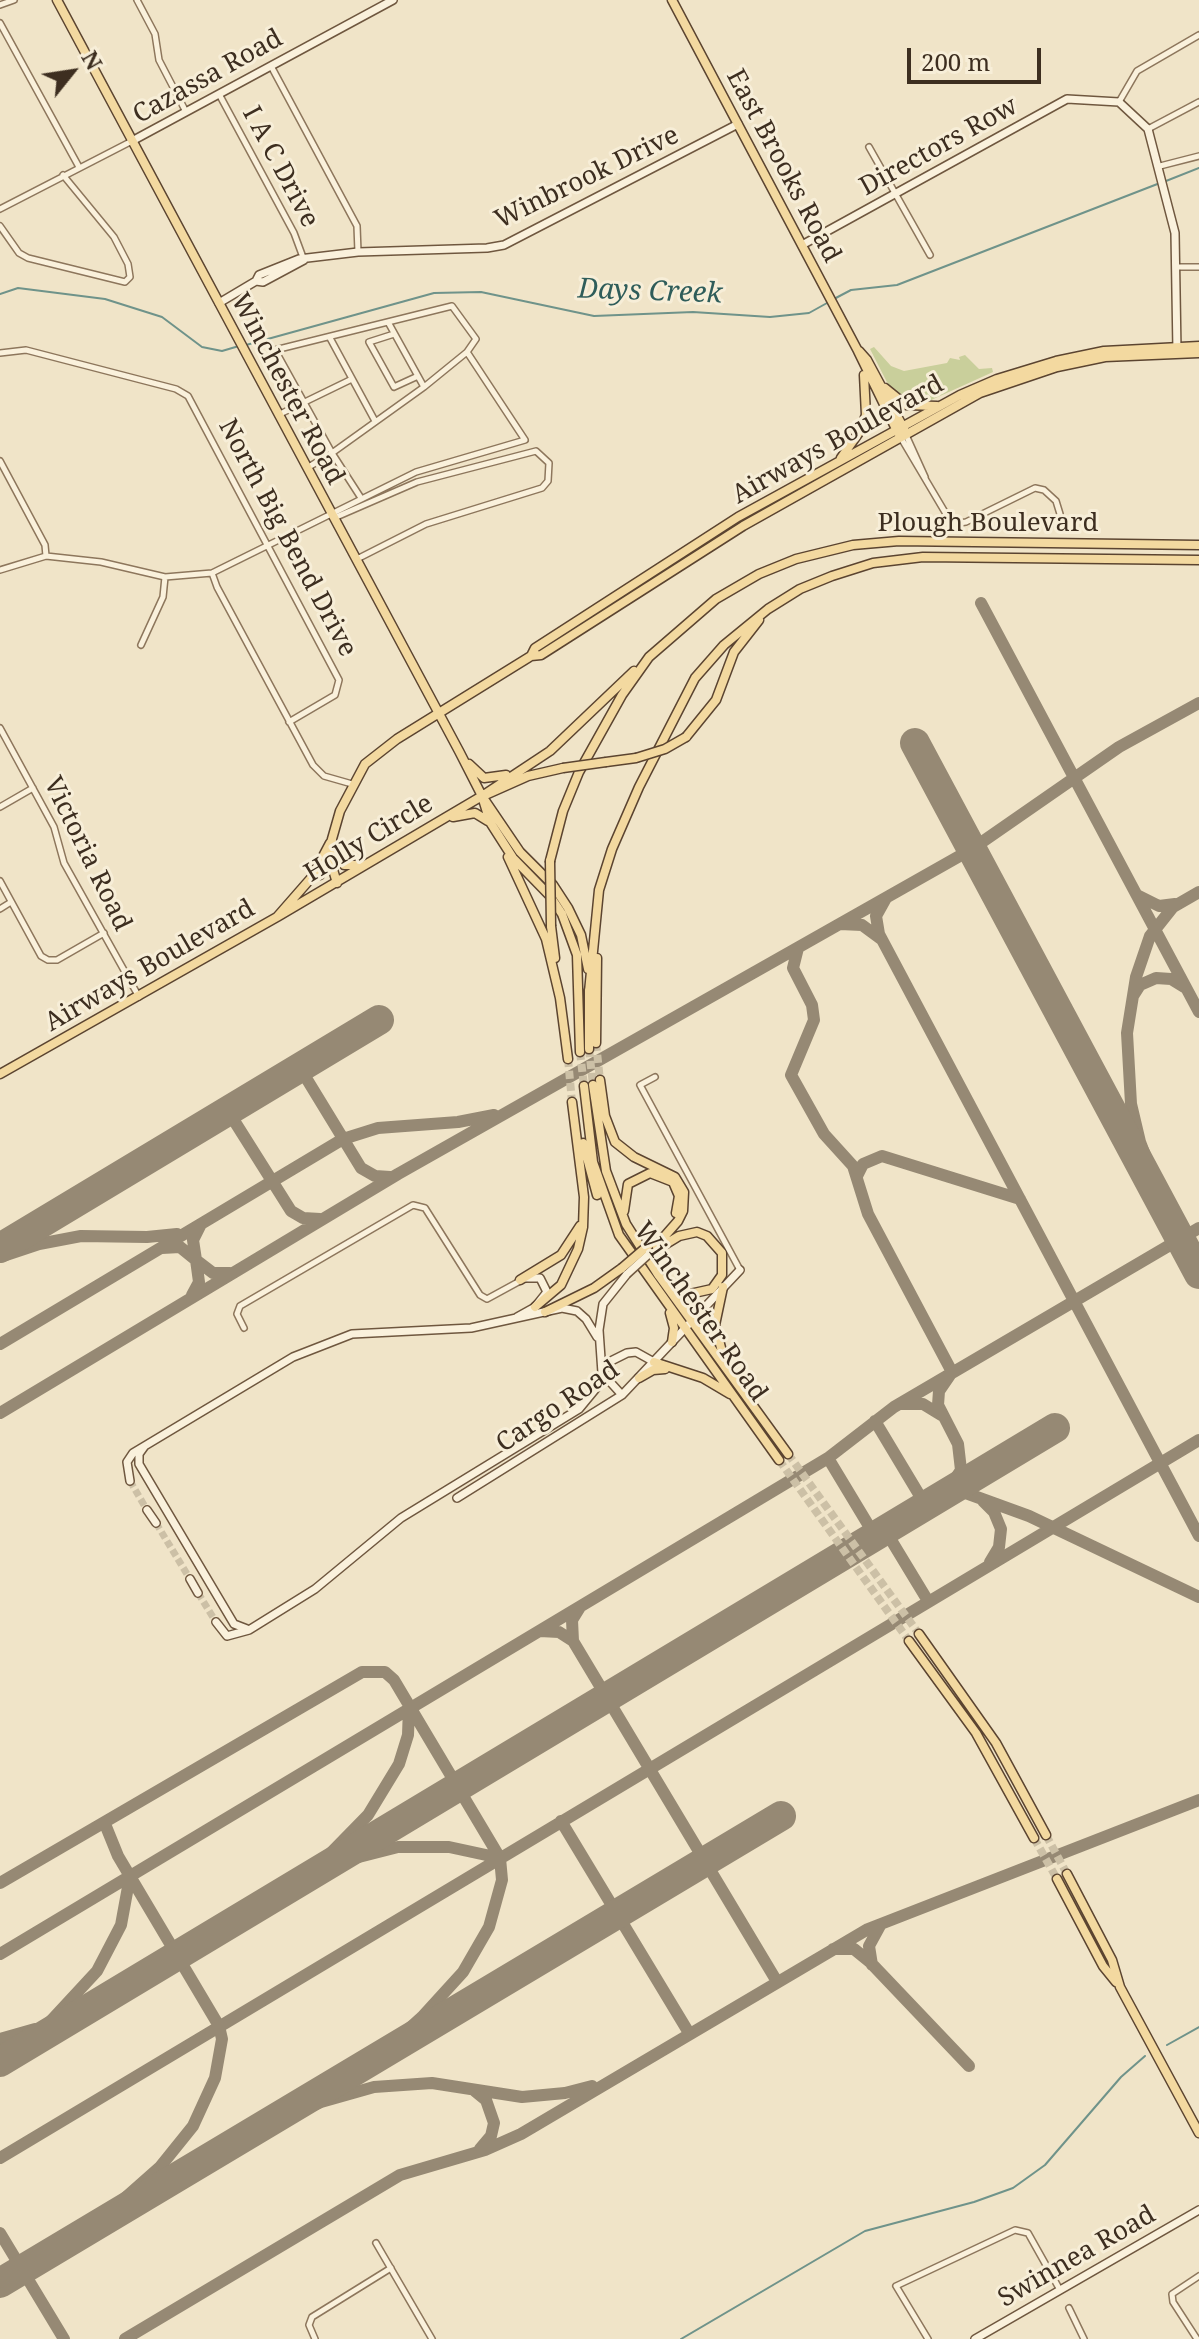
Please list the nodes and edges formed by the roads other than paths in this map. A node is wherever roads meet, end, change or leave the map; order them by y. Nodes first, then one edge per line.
1 (14, 0) edge
2 (57, 0) edge
3 (137, 0) edge
4 (393, 0) edge
5 (672, 0) edge
6 (0, 5) edge
7 (1, 22) edge
8 (1199, 35) edge
9 (270, 65) junction
10 (219, 94) junction
11 (1119, 102) junction
12 (1199, 102) edge
13 (185, 110) junction
14 (738, 124) junction
15 (1148, 129) junction
16 (132, 141) junction
17 (869, 147) dead end
18 (1199, 156) edge
19 (79, 167) junction
20 (1160, 170) junction
21 (63, 175) junction
22 (895, 195) junction
23 (0, 209) edge
24 (0, 226) edge
25 (802, 245) junction
26 (358, 252) junction
27 (930, 255) dead end
28 (304, 260) junction
29 (1177, 267) junction
30 (1199, 267) edge
31 (219, 303) junction
32 (388, 322) junction
33 (394, 334) junction
34 (330, 338) junction
35 (1199, 346) edge
36 (1177, 350) junction
37 (858, 351) junction
38 (467, 352) junction
39 (0, 353) edge
40 (1199, 353) edge
41 (861, 362) junction
42 (418, 376) junction
43 (352, 379) junction
44 (880, 383) junction
45 (424, 387) junction
46 (968, 395) junction
47 (304, 402) junction
48 (942, 405) junction
49 (277, 415) junction
50 (375, 422) junction
51 (901, 432) junction
52 (332, 453) junction
53 (0, 461) edge
54 (837, 462) junction
55 (306, 468) junction
56 (361, 498) junction
57 (331, 516) junction
58 (1056, 524) dead end
59 (1199, 545) edge
60 (269, 547) junction
61 (46, 556) junction
62 (355, 560) junction
63 (1199, 560) edge
64 (0, 570) edge
65 (212, 573) junction
66 (165, 577) junction
67 (768, 609) junction
68 (141, 645) dead end
69 (531, 656) junction
70 (649, 657) junction
71 (438, 715) junction
72 (289, 722) junction
73 (0, 728) edge
74 (463, 758) junction
75 (532, 763) junction
76 (352, 784) junction
77 (33, 788) junction
78 (482, 796) junction
79 (0, 807) edge
80 (441, 820) junction
81 (490, 822) junction
82 (499, 838) junction
83 (332, 839) junction
84 (331, 853) junction
85 (366, 865) junction
86 (312, 877) junction
87 (0, 881) edge
88 (337, 883) junction
89 (11, 902) junction
90 (0, 909) edge
91 (597, 909) junction
92 (277, 917) junction
93 (104, 933) junction
94 (589, 992) junction
95 (139, 997) junction
96 (560, 998) junction
97 (588, 1048) junction
98 (568, 1059) tunnel mouth
99 (0, 1074) edge
100 (655, 1077) dead end
101 (592, 1084) junction
102 (584, 1214) junction
103 (626, 1224) junction
104 (619, 1235) junction
105 (649, 1254) junction
106 (740, 1270) joint
107 (624, 1271) junction
108 (659, 1276) junction
109 (520, 1280) junction
110 (723, 1287) junction
111 (668, 1304) junction
112 (535, 1307) junction
113 (545, 1312) junction
114 (506, 1322) junction
115 (688, 1325) junction
116 (244, 1328) dead end
117 (672, 1342) junction
118 (600, 1343) junction
119 (654, 1362) junction
120 (670, 1369) junction
121 (602, 1373) junction
122 (639, 1378) junction
123 (734, 1382) junction
124 (622, 1395) junction
125 (735, 1398) junction
126 (145, 1445) junction
127 (788, 1454) tunnel mouth
128 (779, 1460) tunnel mouth
129 (130, 1481) dead end
130 (457, 1498) dead end
131 (147, 1510) tunnel mouth
132 (156, 1523) tunnel mouth
133 (190, 1579) tunnel mouth
134 (198, 1593) tunnel mouth
135 (216, 1622) tunnel mouth
136 (252, 1628) junction
137 (919, 1634) tunnel mouth
138 (909, 1641) tunnel mouth
139 (1046, 1835) tunnel mouth
140 (1034, 1838) tunnel mouth
141 (1067, 1874) tunnel mouth
142 (1057, 1879) tunnel mouth
143 (1120, 1987) junction
144 (1199, 2133) edge
145 (1199, 2210) edge
146 (376, 2243) dead end
147 (391, 2268) junction
148 (1199, 2276) edge
149 (1060, 2290) junction
150 (1069, 2308) dead end
151 (315, 2339) edge
152 (432, 2339) edge
153 (928, 2339) edge
154 (975, 2339) edge
155 (1084, 2339) edge
156 (1197, 2339) edge

1 - 6 street
2 - 16 main road, Winchester Road
3 - 13 street
4 - 9 main road, Cazassa Road
5 - 14 main road, East Brooks Road
7 - 19 street
8 - 11 street
9 - 10 main road, Cazassa Road
9 - 26 street
10 - 13 main road, Cazassa Road
10 - 28 street, I A C Drive
11 - 15 main road
11 - 22 main road, Directors Row
12 - 15 street
13 - 16 main road, Cazassa Road
14 - 25 main road, East Brooks Road
14 - 26 main road, Winbrook Drive
15 - 20 main road
16 - 19 street, Cazassa Road
16 - 31 main road, Winchester Road
17 - 22 street
18 - 20 street
19 - 21 street, Cazassa Road
20 - 29 main road
21 - 23 street, Cazassa Road
21 - 24 street
22 - 25 main road, Directors Row
22 - 27 street
25 - 37 main road, East Brooks Road
26 - 28 main road, Winbrook Drive
28 - 31 main road, Winbrook Drive
29 - 30 street
29 - 36 main road
31 - 49 main road, Winchester Road
32 - 33 street
32 - 34 street
32 - 38 street
33 - 42 street
33 - 42 street
34 - 43 street
34 - 47 street
35 - 36 main road, Airways Boulevard
36 - 40 main road, Airways Boulevard
36 - 46 main road, Airways Boulevard
37 - 41 main road, East Brooks Road
37 - 44 main road, East Brooks Road
38 - 45 street
38 - 56 street
39 - 60 street, North Big Bend Drive
41 - 51 main road, East Brooks Road
41 - 54 main road
42 - 45 street
43 - 47 street
43 - 50 street
44 - 48 main road
44 - 51 main road, East Brooks Road
45 - 50 street
46 - 48 main road, Airways Boulevard
46 - 51 main road, Airways Boulevard
47 - 49 street
47 - 52 street
48 - 51 main road, Airways Boulevard
49 - 55 main road, Winchester Road
50 - 52 street
51 - 54 main road, Airways Boulevard
51 - 58 street, East Brooks Road
51 - 69 main road, Airways Boulevard
52 - 55 street
52 - 56 street
53 - 61 street
54 - 69 main road, Airways Boulevard
55 - 57 main road, Winchester Road
56 - 57 street
57 - 60 street
57 - 62 main road, Winchester Road
57 - 62 street
59 - 70 main road, Plough Boulevard
60 - 65 street
60 - 72 street, North Big Bend Drive
61 - 64 street
61 - 66 street
62 - 71 main road, Winchester Road
63 - 67 main road, Plough Boulevard
65 - 66 street
65 - 72 street
66 - 68 street
67 - 78 main road, bridge
67 - 91 main road, Plough Boulevard
69 - 71 main road, Airways Boulevard
70 - 75 main road
70 - 96 main road, Plough Boulevard, bridge
71 - 74 main road, Winchester Road
71 - 76 main road, Airways Boulevard
72 - 76 street
73 - 77 street, Victoria Road
74 - 75 main road
74 - 78 main road, Winchester Road
75 - 78 main road
76 - 83 main road, Airways Boulevard
77 - 79 street
77 - 93 street, Victoria Road
78 - 80 main road, Holly Circle
78 - 81 main road, Winchester Road
78 - 94 main road, Winchester Road
80 - 81 main road
80 - 85 main road, Holly Circle
81 - 82 main road, Winchester Road
82 - 96 main road
82 - 97 main road, Winchester Road
83 - 84 main road, Airways Boulevard
83 - 85 main road
83 - 86 main road, Airways Boulevard
84 - 86 main road
84 - 88 main road, Airways Boulevard
85 - 88 main road, Holly Circle
86 - 92 main road, Airways Boulevard
87 - 89 street
88 - 92 main road, Holly Circle
89 - 90 street
89 - 93 street
91 - 94 main road
91 - 97 main road
92 - 95 main road, Airways Boulevard
93 - 95 street, Victoria Road
94 - 97 main road, Winchester Road
95 - 99 main road, Airways Boulevard
96 - 98 main road
100 - 106 street
101 - 103 main road, Winchester Road
101 - 104 main road, Winchester Road
101 - 105 main road
102 - 104 main road
102 - 109 main road
102 - 112 main road
103 - 107 main road, bridge
103 - 108 main road, Winchester Road
104 - 111 main road, Winchester Road
105 - 107 main road, bridge
105 - 108 main road
106 - 110 main road, Cargo Road
107 - 113 main road
107 - 118 main road
108 - 115 main road, Winchester Road
109 - 112 main road
109 - 116 street
110 - 115 main road, Cargo Road
110 - 123 main road
111 - 115 main road, Winchester Road
111 - 117 main road
112 - 114 main road
113 - 114 main road
113 - 118 main road
114 - 126 main road
115 - 117 main road, Cargo Road
115 - 123 main road, Winchester Road
115 - 125 main road, Winchester Road
117 - 119 main road, Cargo Road
118 - 121 main road
119 - 120 main road
119 - 121 main road
119 - 122 main road, Cargo Road
120 - 122 main road
120 - 125 main road
121 - 124 main road
121 - 136 main road
122 - 124 main road, Cargo Road
123 - 127 main road, Winchester Road
124 - 130 main road, Cargo Road
125 - 128 main road, Winchester Road
126 - 129 main road
126 - 136 main road
131 - 132 main road
133 - 134 main road
135 - 136 main road
137 - 139 main road
138 - 140 main road
141 - 143 main road
142 - 143 main road
143 - 144 main road
145 - 149 main road, Swinnea Road
146 - 147 street
147 - 151 street
147 - 152 street
148 - 156 street
149 - 153 street
149 - 154 main road, Swinnea Road
150 - 155 street

